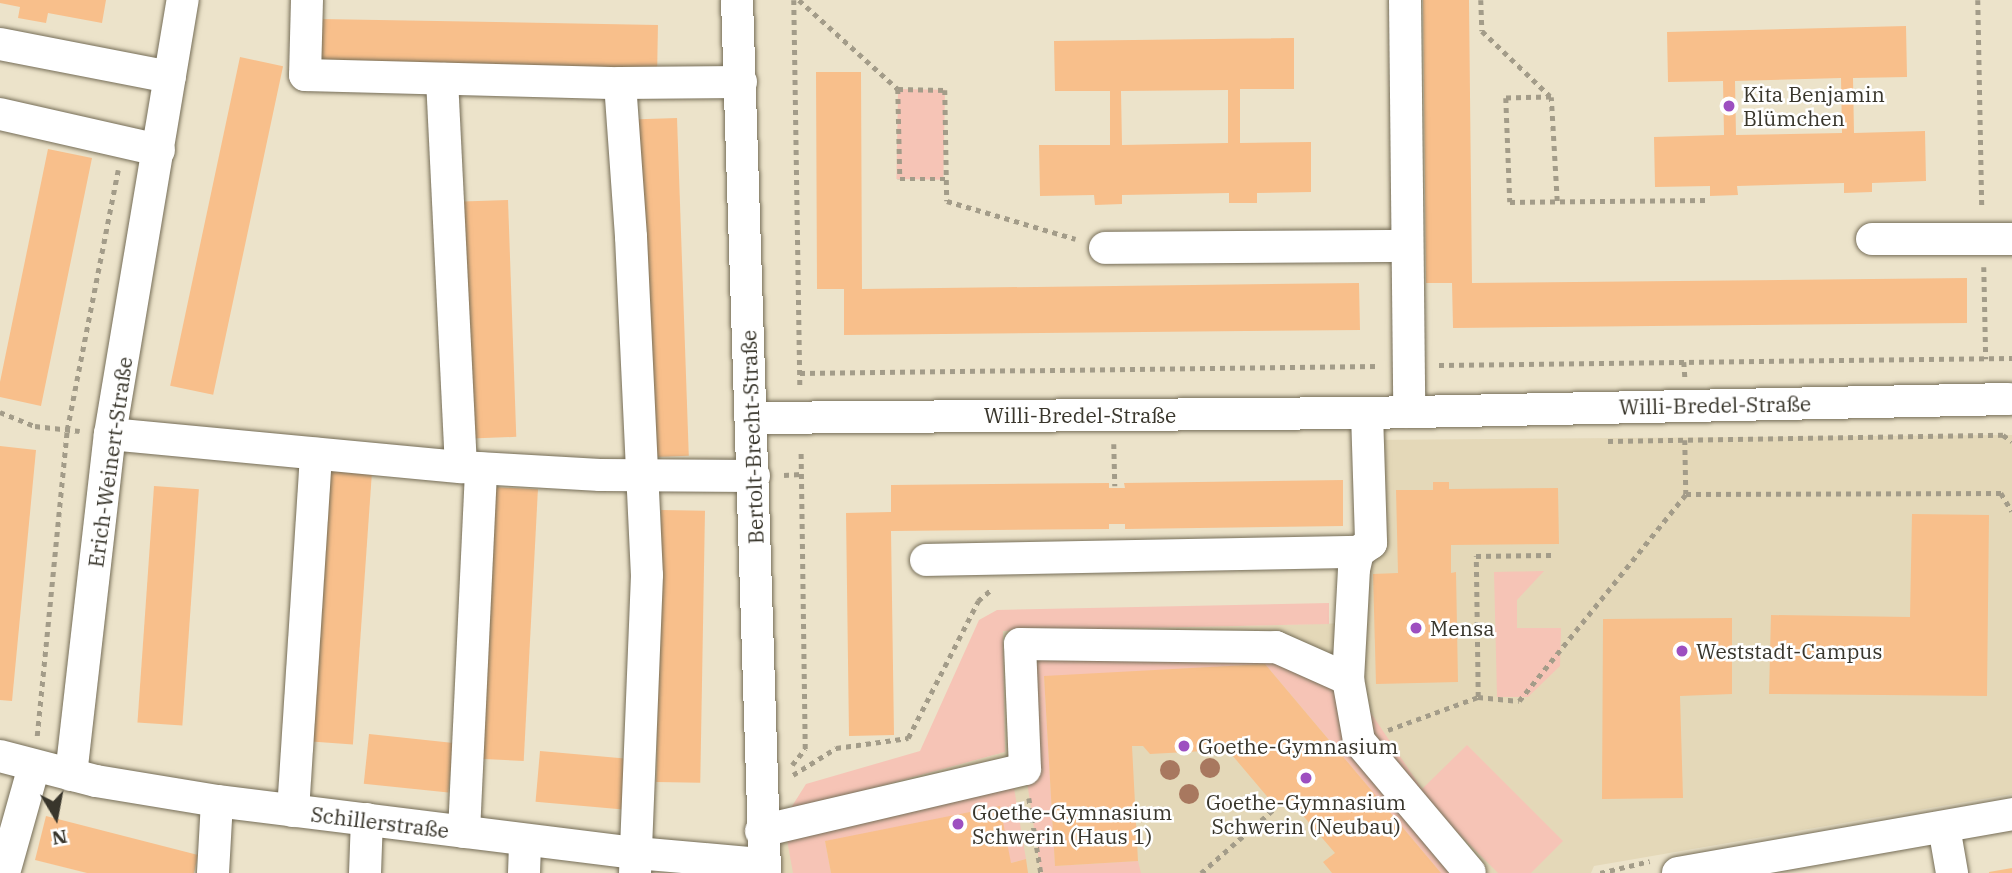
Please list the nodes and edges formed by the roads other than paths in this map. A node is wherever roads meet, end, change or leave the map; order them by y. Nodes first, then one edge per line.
1 (183, 0) edge
2 (307, 0) edge
3 (737, 0) edge
4 (1405, 0) edge
5 (0, 44) edge
6 (170, 77) junction
7 (442, 79) junction
8 (741, 82) junction
9 (620, 83) junction
10 (0, 114) edge
11 (159, 149) junction
12 (1872, 239) dead end
13 (1998, 239) edge
14 (1408, 246) junction
15 (1105, 248) road end
16 (2011, 397) edge
17 (1409, 412) junction
18 (1367, 413) junction
19 (752, 418) junction
20 (110, 435) junction
21 (316, 454) junction
22 (471, 467) junction
23 (642, 475) junction
24 (754, 476) junction
25 (1358, 552) junction
26 (926, 560) dead end
27 (1348, 679) junction
28 (0, 756) edge
29 (34, 766) junction
30 (71, 775) junction
31 (217, 801) junction
32 (293, 811) junction
33 (2012, 814) edge
34 (367, 820) junction
35 (1944, 827) junction
36 (761, 831) junction
37 (464, 832) junction
38 (526, 840) junction
39 (636, 863) edge
40 (764, 869) edge
41 (4, 873) edge
42 (213, 873) edge
43 (365, 873) edge
44 (524, 873) edge
45 (1469, 873) edge
46 (1678, 873) edge
47 (1952, 873) edge

1 - 6 street, Erich-Weinert-Straße
2 - 7 street
3 - 8 street, Bertolt-Brecht-Straße
4 - 14 street
5 - 6 street
6 - 11 street, Erich-Weinert-Straße
7 - 9 street
7 - 22 street
8 - 9 street
8 - 19 street, Bertolt-Brecht-Straße
9 - 23 street
10 - 11 street
11 - 20 street, Erich-Weinert-Straße
12 - 13 street
14 - 15 street
14 - 17 street
16 - 17 street, Willi-Bredel-Straße
17 - 18 street, Willi-Bredel-Straße
18 - 19 street, Willi-Bredel-Straße
18 - 25 street
19 - 24 street, Bertolt-Brecht-Straße
20 - 21 street
20 - 30 street, Erich-Weinert-Straße
21 - 22 street
21 - 32 street
22 - 23 street
22 - 37 street
23 - 24 street
23 - 39 street
24 - 36 street, Bertolt-Brecht-Straße
25 - 26 street
25 - 27 street
27 - 36 street
27 - 45 street
28 - 29 street, Schillerstraße
29 - 30 street, Schillerstraße
29 - 41 street
30 - 31 street, Schillerstraße
31 - 32 street, Schillerstraße
31 - 42 street
32 - 34 street, Schillerstraße
33 - 35 street
34 - 37 street, Schillerstraße
34 - 43 street
35 - 46 street
35 - 47 street
36 - 40 street, Bertolt-Brecht-Straße
37 - 38 street, Schillerstraße
38 - 39 street, Schillerstraße
38 - 44 street
39 - 40 street, Schillerstraße

